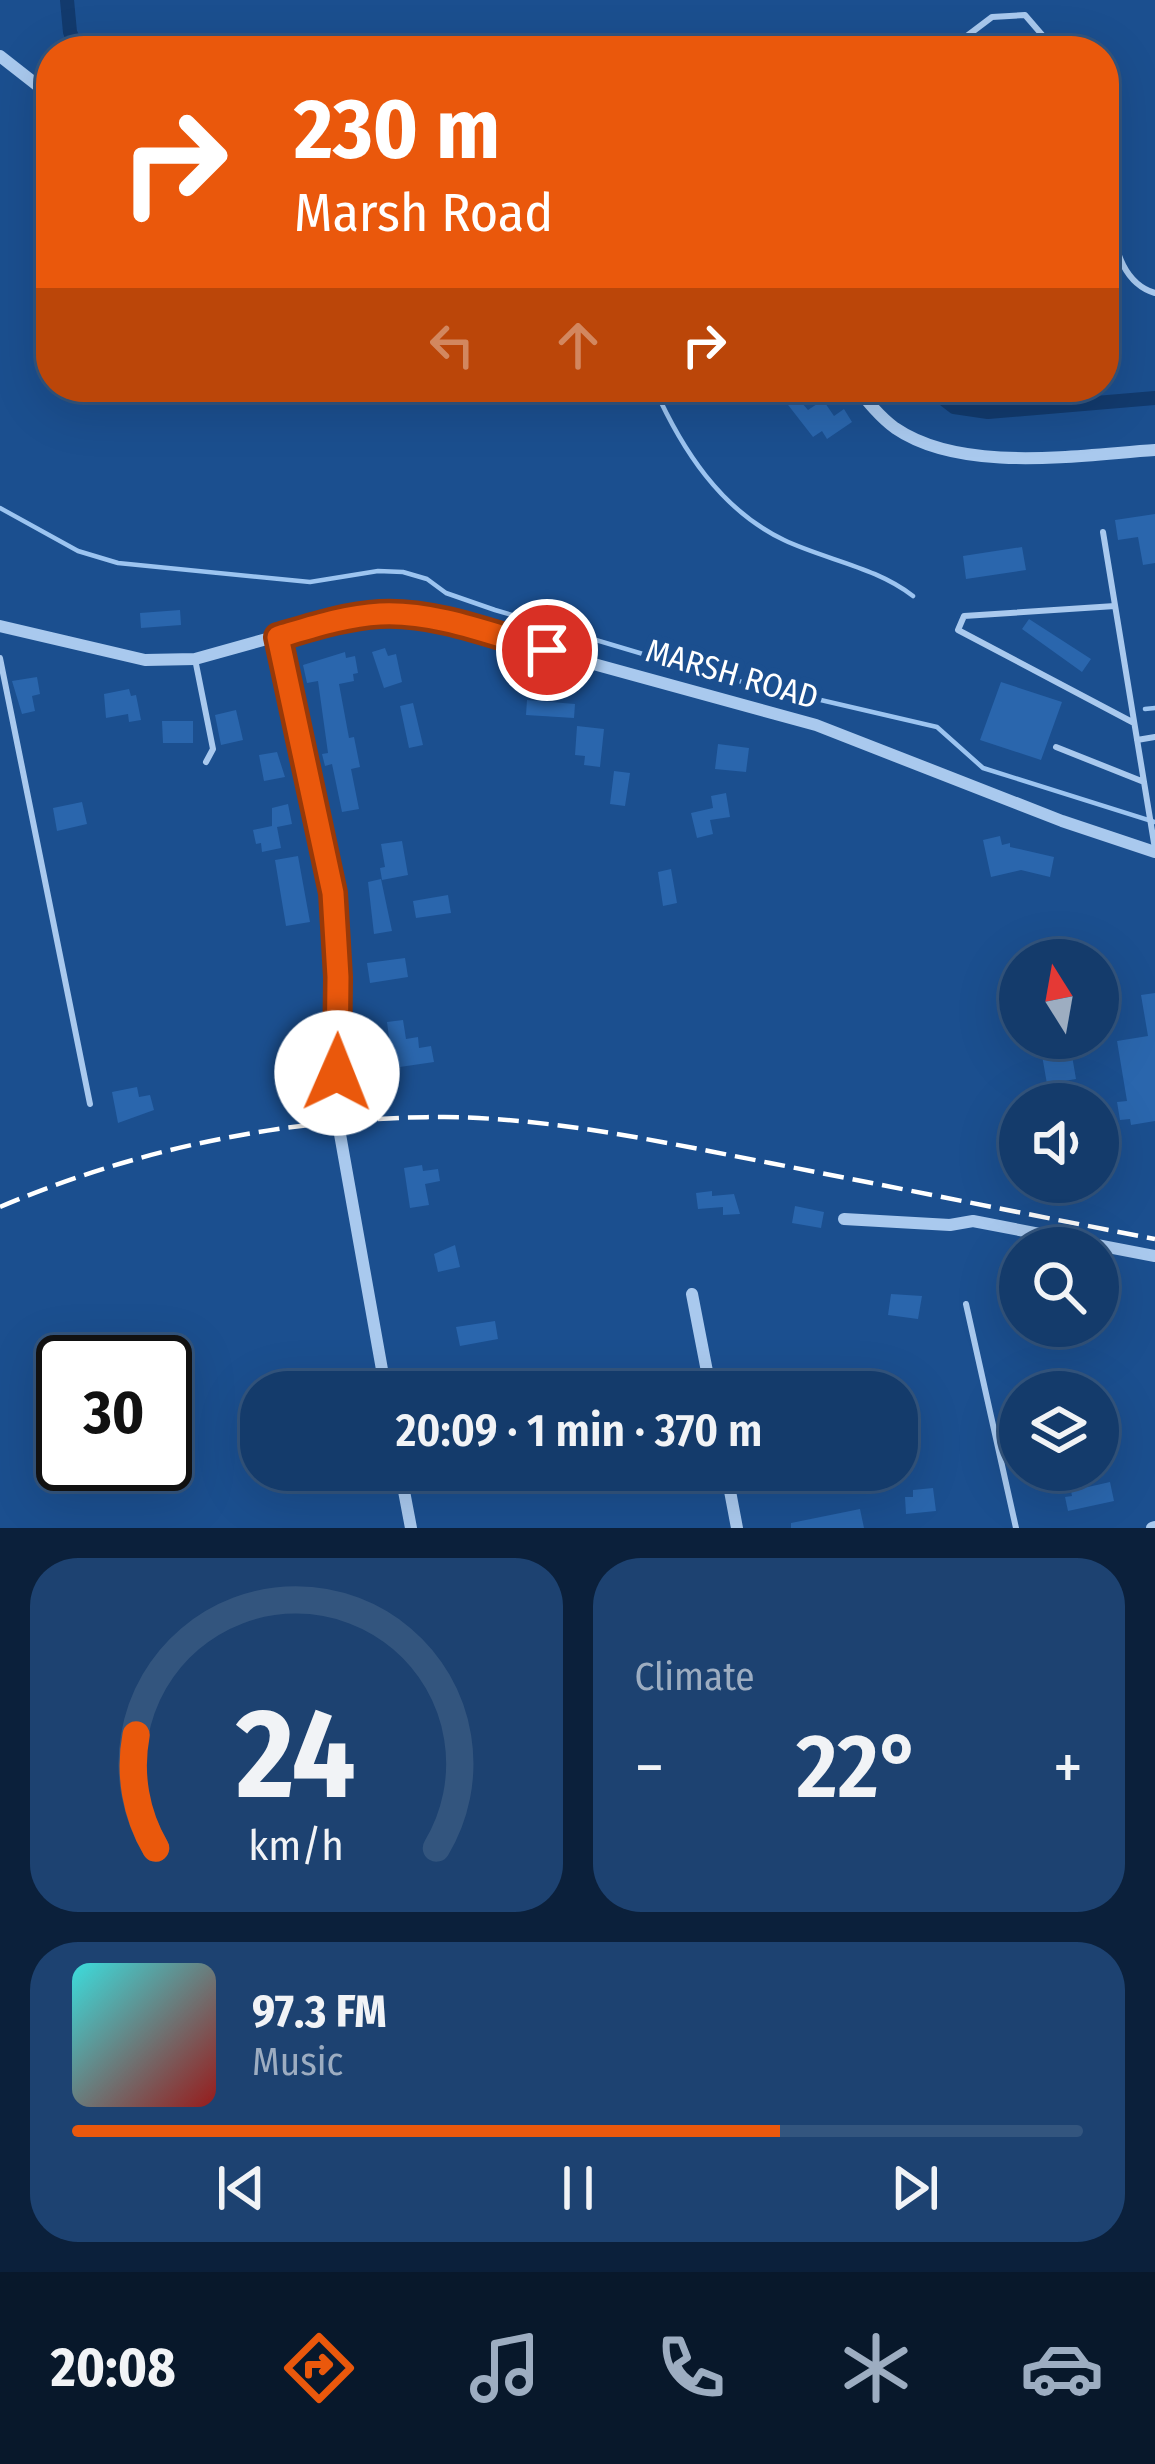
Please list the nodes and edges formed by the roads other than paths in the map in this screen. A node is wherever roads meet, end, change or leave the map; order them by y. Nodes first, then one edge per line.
1 (967, 36) edge
2 (1043, 36) edge
3 (0, 56) edge
4 (36, 84) edge
5 (1119, 250) edge
6 (1155, 293) edge
7 (870, 402) edge
8 (1155, 450) edge
9 (1102, 532) dead end
10 (1115, 606) junction
11 (0, 626) edge
12 (278, 637) junction
13 (0, 658) edge
14 (195, 659) junction
15 (1134, 723) junction
16 (1155, 737) edge
17 (1137, 740) junction
18 (1056, 747) dead end
19 (206, 762) dead end
20 (1144, 782) junction
21 (1155, 850) edge
22 (90, 1105) dead end
23 (844, 1219) dead end
24 (1155, 1256) edge
25 (692, 1294) dead end
26 (966, 1304) dead end
27 (382, 1371) edge
28 (707, 1371) edge
29 (404, 1491) edge
30 (730, 1491) edge
31 (411, 1528) edge
32 (737, 1528) edge
33 (1016, 1528) edge

1 - 2 lane
3 - 4 street
5 - 6 lane
7 - 8 street
9 - 10 lane
10 - 15 lane
10 - 15 lane
11 - 14 street, MARSH ROAD
12 - 14 street, MARSH ROAD
12 - 21 street, MARSH ROAD
12 - 27 street
13 - 22 lane
14 - 19 lane
15 - 17 lane
16 - 17 lane
17 - 20 lane
18 - 20 lane
20 - 21 lane
23 - 24 street
25 - 28 street
26 - 33 lane
29 - 31 street
30 - 32 street

